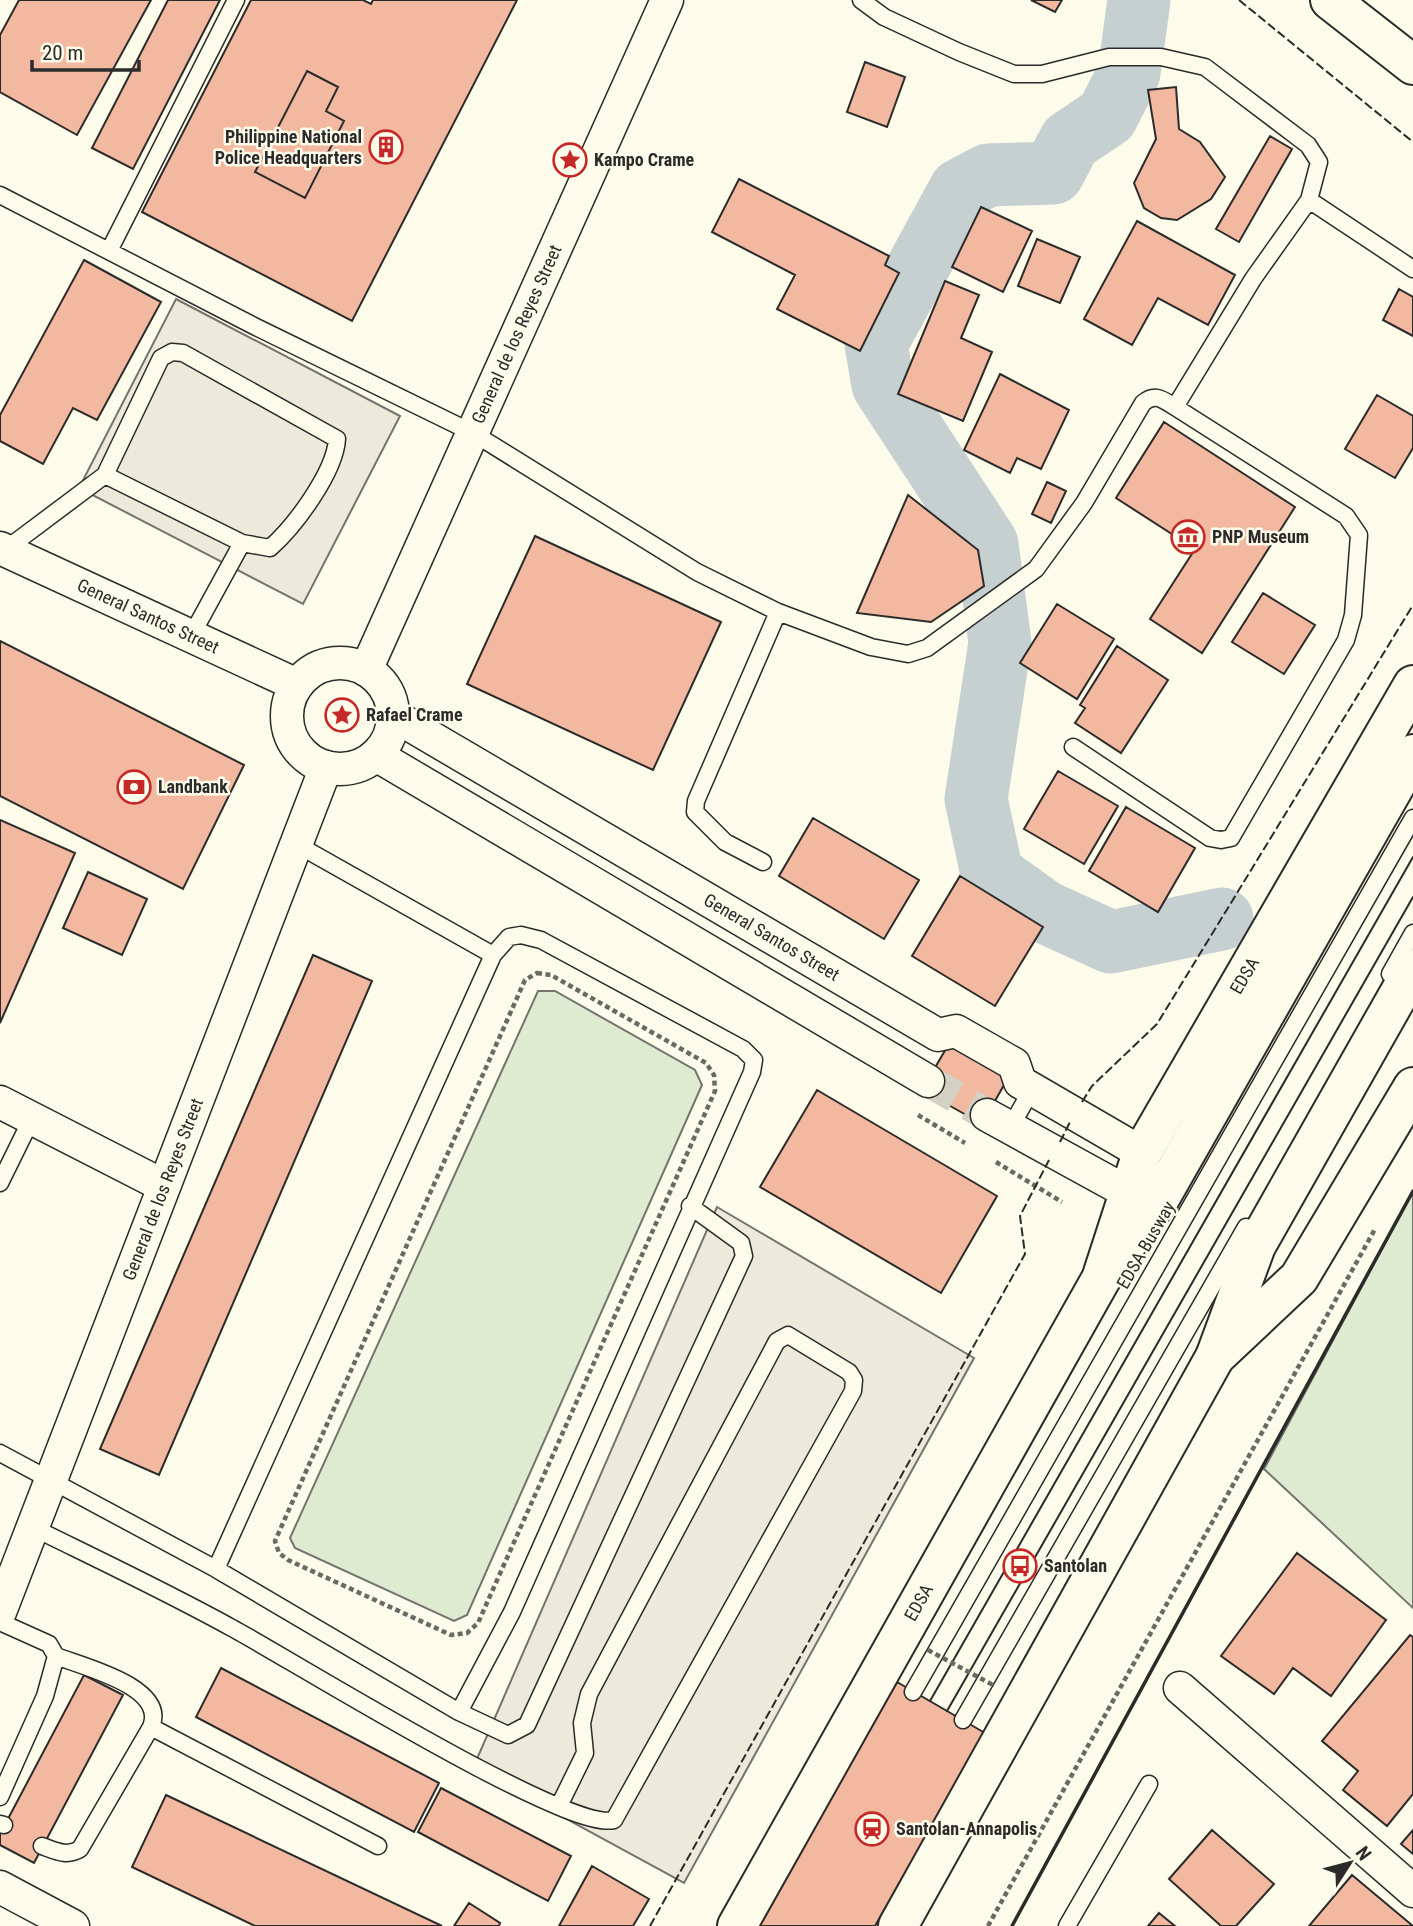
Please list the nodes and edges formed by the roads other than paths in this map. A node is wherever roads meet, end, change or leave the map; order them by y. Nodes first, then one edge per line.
1 (236, 0) edge
2 (667, 0) edge
3 (861, 0) edge
4 (1330, 0) edge
5 (1413, 65) edge
6 (0, 195) edge
7 (1310, 200) junction
8 (109, 251) junction
9 (1413, 269) edge
10 (1175, 407) junction
11 (473, 433) junction
12 (105, 475) junction
13 (242, 543) junction
14 (2, 549) edge
15 (778, 612) junction
16 (190, 638) junction
17 (366, 670) junction
18 (297, 685) junction
19 (1413, 685) edge
20 (393, 715) junction
21 (1073, 747) dead end
22 (1413, 754) edge
23 (376, 755) junction
24 (326, 767) junction
25 (1413, 818) edge
26 (296, 844) junction
27 (636, 858) junction
28 (764, 862) dead end
29 (615, 897) junction
30 (1413, 933) edge
31 (493, 955) junction
32 (1413, 970) edge
33 (859, 988) junction
34 (1379, 994) dead end
35 (836, 1027) junction
36 (928, 1081) tunnel mouth
37 (1020, 1082) junction
38 (1413, 1087) edge
39 (0, 1102) edge
40 (32, 1118) junction
41 (999, 1121) joint
42 (1142, 1153) junction
43 (0, 1183) edge
44 (164, 1186) junction
45 (1158, 1200) junction
46 (691, 1206) junction
47 (1251, 1231) junction
48 (1215, 1357) junction
49 (0, 1453) edge
50 (51, 1479) junction
51 (32, 1527) junction
52 (216, 1569) junction
53 (0, 1612) edge
54 (0, 1622) edge
55 (56, 1656) junction
56 (1181, 1688) dead end
57 (913, 1692) dead end
58 (459, 1712) junction
59 (963, 1720) dead end
60 (151, 1727) junction
61 (1149, 1784) dead end
62 (0, 1797) edge
63 (559, 1805) junction
64 (42, 1846) dead end
65 (378, 1846) dead end
66 (0, 1887) edge
67 (1413, 1891) edge
68 (73, 1926) edge
69 (737, 1926) edge
70 (898, 1926) edge
71 (1067, 1926) edge

1 - 8 lane
2 - 11 street, General de los Reyes Street
3 - 7 lane
4 - 5 main road
6 - 8 lane
7 - 9 lane
7 - 10 lane
8 - 11 lane
10 - 15 lane
10 - 21 lane
11 - 15 lane
11 - 17 street, General de los Reyes Street
12 - 13 lane
12 - 13 lane
12 - 14 lane
13 - 16 lane
14 - 16 street, General Santos Street
15 - 28 lane
16 - 18 street, General Santos Street
17 - 18 street
17 - 20 street
18 - 24 street
19 - 42 main road, EDSA
20 - 23 street
20 - 27 street, General Santos Street
22 - 45 main road, EDSA
23 - 24 street
23 - 29 street
24 - 26 street, General de los Reyes Street
25 - 45 lane, EDSA Busway
26 - 31 lane
26 - 44 street, General de los Reyes Street
27 - 29 street
27 - 33 street, General Santos Street
29 - 35 street
30 - 34 lane
31 - 46 lane
31 - 52 lane
32 - 47 main road
33 - 35 street
33 - 37 street, General Santos Street
35 - 36 street
37 - 41 lane
37 - 42 street, General Santos Street
38 - 48 main road
39 - 40 street
40 - 43 lane
40 - 44 street
41 - 45 street
42 - 45 main road, EDSA
44 - 50 street, General de los Reyes Street
45 - 57 lane, EDSA Busway
45 - 69 main road, EDSA
46 - 58 lane
46 - 58 lane
47 - 48 main road
47 - 59 lane
48 - 70 main road
49 - 50 lane
50 - 51 street, General de los Reyes Street
50 - 52 lane
51 - 53 street, General de los Reyes Street
51 - 63 lane
52 - 58 lane
54 - 55 lane
55 - 60 lane
55 - 62 lane
56 - 67 street
60 - 64 lane
60 - 65 lane
61 - 71 lane
63 - 63 lane
66 - 68 street

